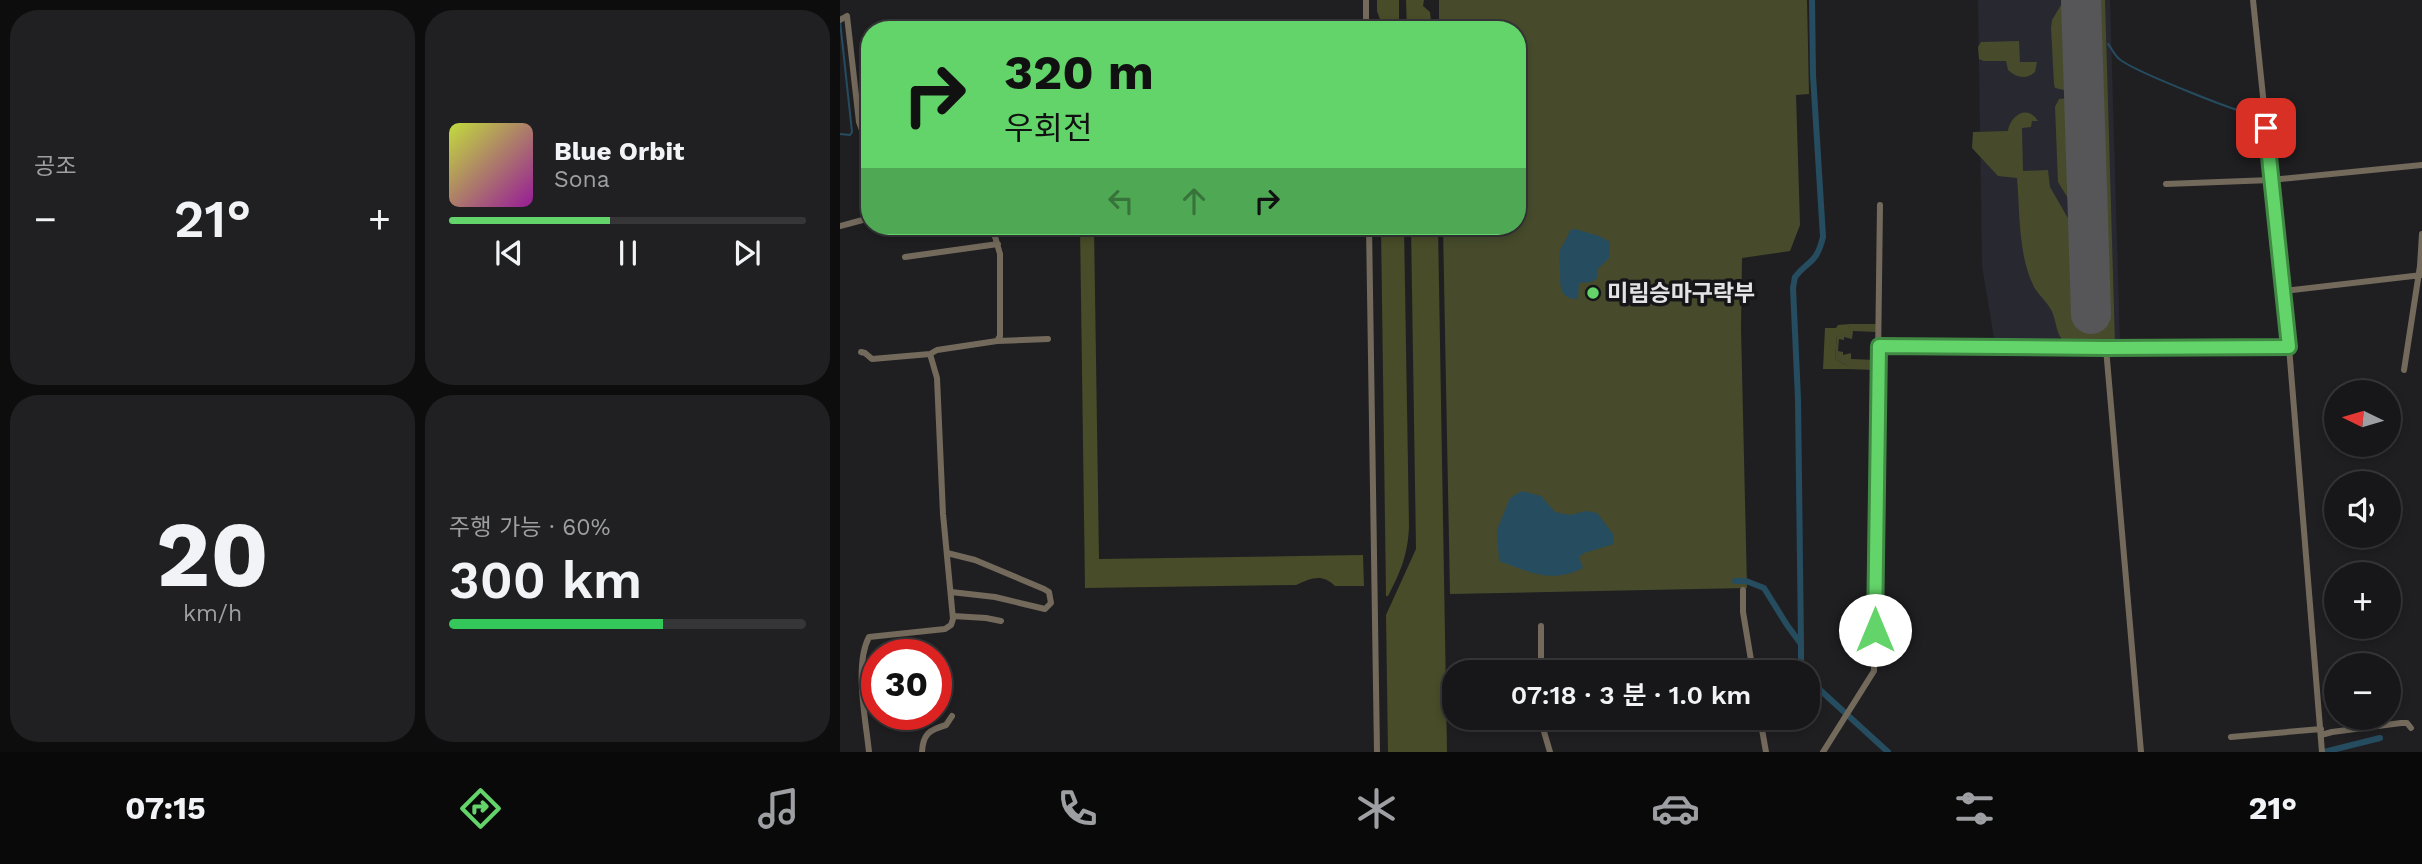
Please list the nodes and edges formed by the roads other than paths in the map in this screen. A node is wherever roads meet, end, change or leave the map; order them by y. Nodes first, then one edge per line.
1 (1366, 0) edge
2 (2253, 0) edge
3 (841, 19) edge
4 (1366, 21) edge
5 (861, 126) edge
6 (2422, 165) edge
7 (2271, 180) junction
8 (2166, 184) dead end
9 (1880, 205) dead end
10 (861, 220) edge
11 (840, 226) edge
12 (2422, 234) edge
13 (995, 235) edge
14 (1369, 235) edge
15 (998, 244) junction
16 (905, 257) dead end
17 (2420, 275) edge
18 (2283, 291) junction
19 (1048, 339) dead end
20 (997, 341) junction
21 (1879, 346) junction
22 (2289, 347) junction
23 (2106, 348) junction
24 (861, 352) dead end
25 (930, 354) junction
26 (2404, 370) dead end
27 (947, 553) junction
28 (1743, 590) dead end
29 (951, 592) junction
30 (953, 617) junction
31 (1001, 621) dead end
32 (1541, 625) dead end
33 (1541, 660) edge
34 (1751, 660) edge
35 (2411, 728) dead end
36 (929, 730) edge
37 (1544, 730) edge
38 (1762, 730) edge
39 (2321, 732) junction
40 (2231, 737) dead end
41 (2322, 750) edge
42 (869, 752) edge
43 (922, 752) edge
44 (1377, 752) edge
45 (1550, 752) edge
46 (1766, 752) edge
47 (1823, 752) edge
48 (2141, 752) edge

1 - 4 street
2 - 7 street
3 - 5 street
6 - 7 street
7 - 8 street
7 - 18 street
9 - 21 street
10 - 11 street
12 - 17 street
13 - 15 street
14 - 44 street
15 - 16 street
15 - 20 street
17 - 18 street
17 - 26 street
18 - 22 street
19 - 20 street
20 - 25 street
21 - 23 street
21 - 47 street
22 - 23 street
22 - 39 street
23 - 48 street
24 - 25 street
25 - 27 street
27 - 29 street
27 - 29 street
28 - 34 street
29 - 30 street
30 - 31 street
30 - 42 street
32 - 33 street
35 - 39 street
36 - 43 street
37 - 45 street
38 - 46 street
39 - 40 street
39 - 41 street

